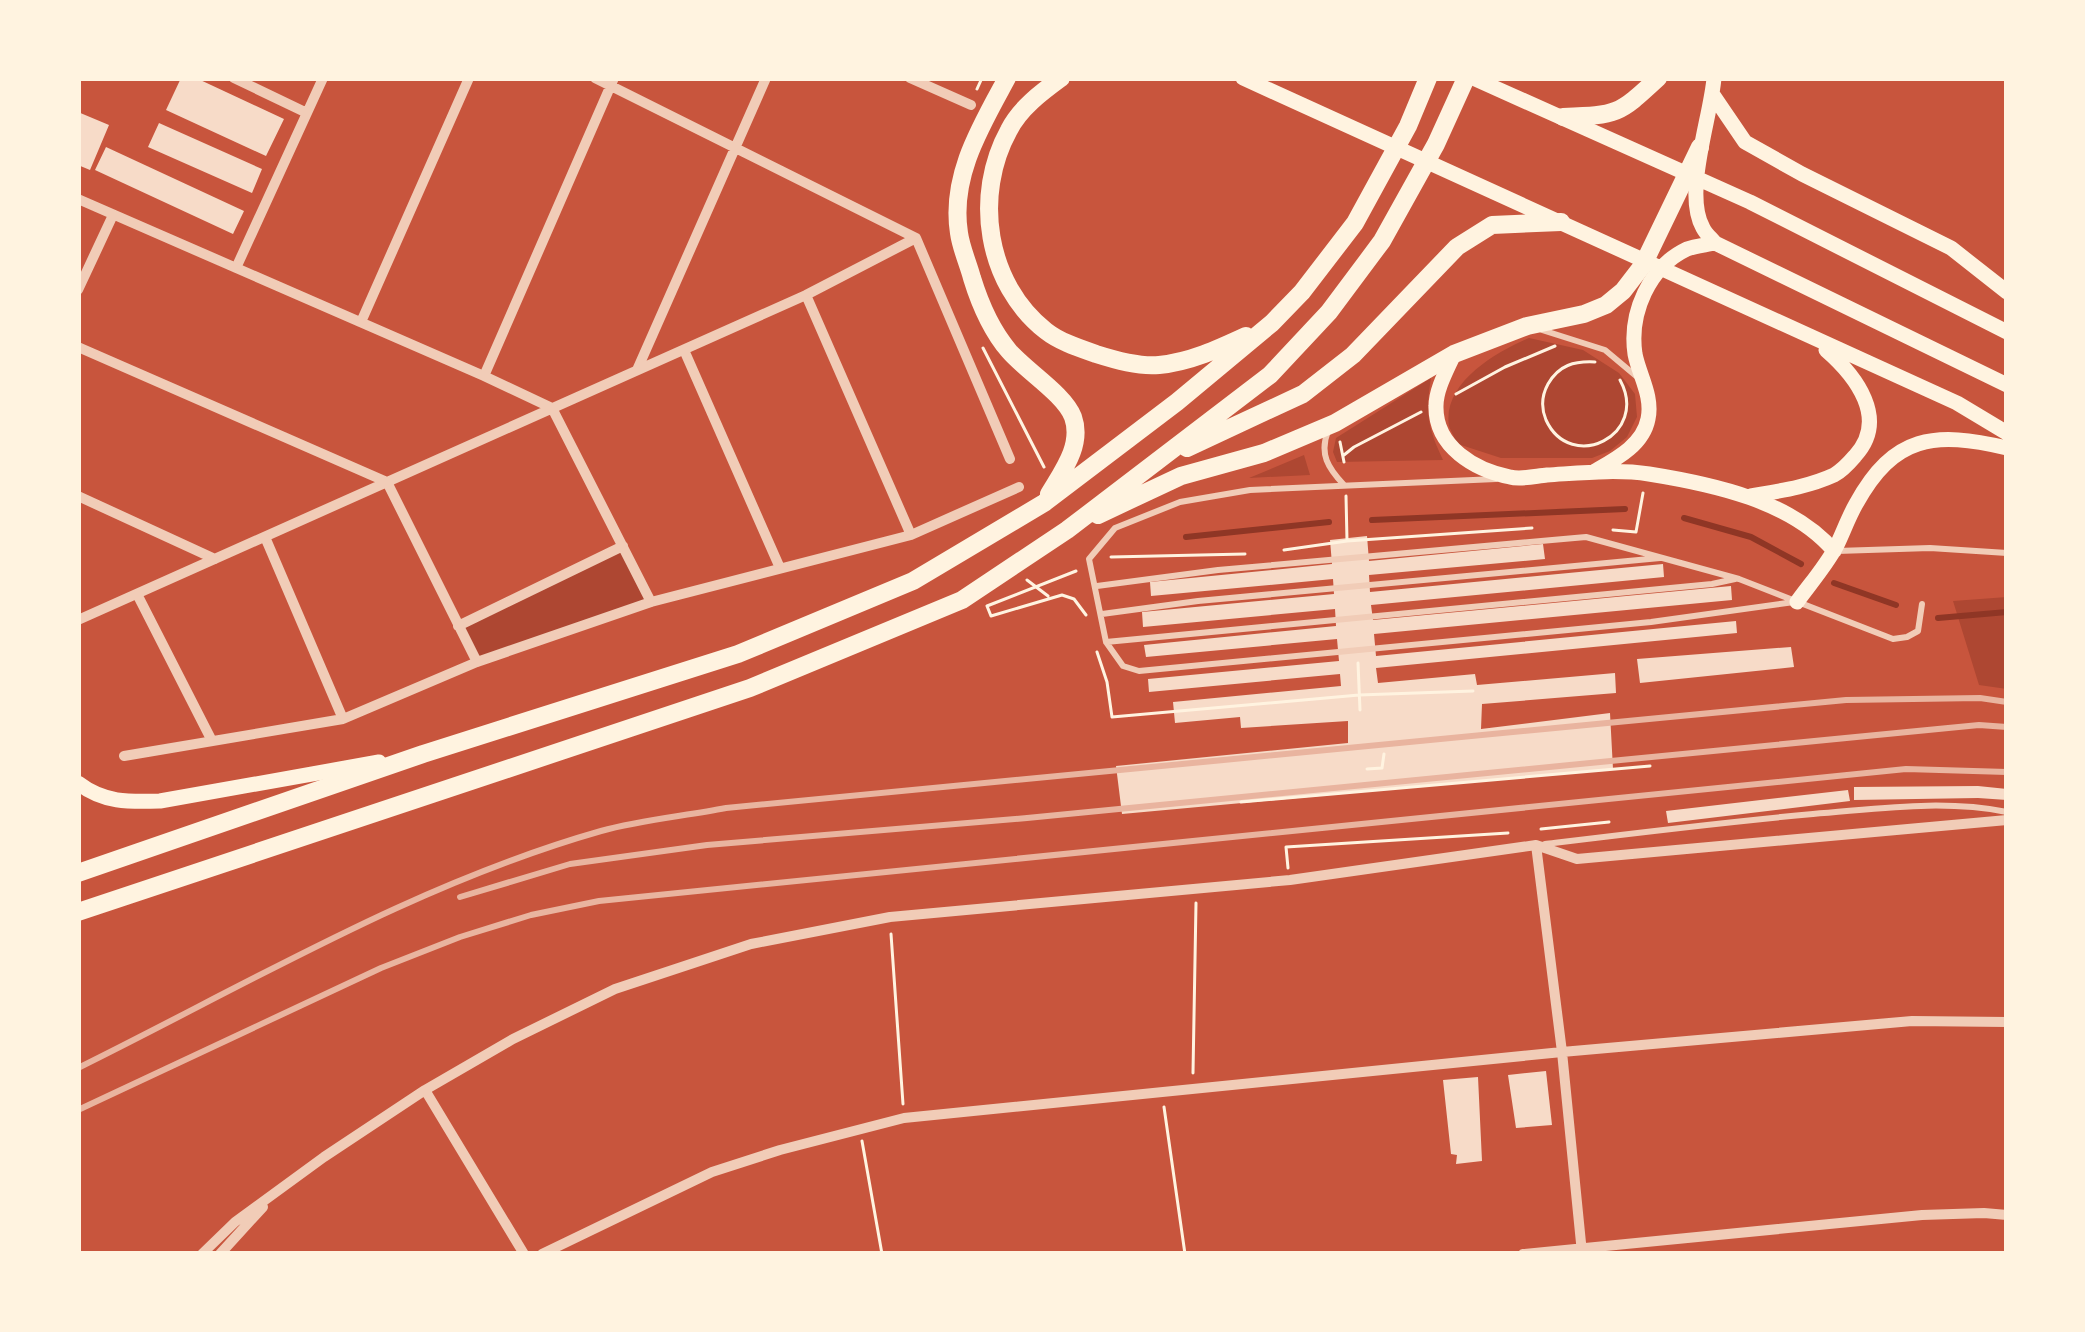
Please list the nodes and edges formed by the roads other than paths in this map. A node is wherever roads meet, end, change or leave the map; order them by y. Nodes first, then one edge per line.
1 (234, 78) edge
2 (323, 78) edge
3 (469, 78) edge
4 (595, 78) edge
5 (766, 78) edge
6 (910, 78) edge
7 (1007, 78) edge
8 (1060, 78) edge
9 (1243, 78) edge
10 (1428, 78) edge
11 (1470, 78) edge
12 (1658, 78) edge
13 (613, 81) edge
14 (1713, 86) edge
15 (971, 105) dead end
16 (307, 113) junction
17 (1563, 117) junction
18 (736, 146) junction
19 (1700, 147) junction
20 (78, 199) edge
21 (113, 214) junction
22 (1561, 222) junction
23 (916, 238) junction
24 (1715, 243) junction
25 (236, 268) junction
26 (78, 290) edge
27 (2007, 292) edge
28 (806, 295) junction
29 (361, 322) junction
30 (1272, 323) junction
31 (1527, 326) junction
32 (2007, 332) edge
33 (1812, 338) junction
34 (78, 347) edge
35 (684, 350) junction
36 (1454, 354) junction
37 (638, 370) junction
38 (484, 376) junction
39 (1646, 385) junction
40 (2007, 385) edge
41 (552, 408) junction
42 (1331, 425) junction
43 (2007, 433) edge
44 (2007, 448) edge
45 (1010, 459) dead end
46 (1152, 464) junction
47 (1593, 472) junction
48 (1512, 478) junction
49 (387, 482) junction
50 (1344, 485) junction
51 (1019, 487) dead end
52 (78, 496) edge
53 (1748, 496) junction
54 (1044, 503) junction
55 (1067, 530) junction
56 (911, 535) junction
57 (265, 537) junction
58 (623, 547) junction
59 (1834, 551) junction
60 (2007, 553) edge
61 (1669, 558) junction
62 (215, 559) junction
63 (780, 568) junction
64 (1738, 579) junction
65 (1097, 586) junction
66 (137, 594) junction
67 (651, 602) junction
68 (1797, 602) junction
69 (1922, 604) dead end
70 (1102, 614) junction
71 (78, 620) edge
72 (458, 626) junction
73 (1106, 642) junction
74 (477, 662) junction
75 (343, 719) junction
76 (212, 739) junction
77 (422, 754) junction
78 (124, 756) dead end
79 (78, 783) edge
80 (2007, 816) edge
81 (1536, 845) junction
82 (78, 862) edge
83 (79, 873) edge
84 (78, 912) edge
85 (2007, 1022) edge
86 (1562, 1052) junction
87 (425, 1090) junction
88 (273, 1196) junction
89 (2007, 1215) edge
90 (1582, 1252) edge
91 (202, 1254) edge
92 (220, 1254) edge
93 (524, 1254) edge
94 (542, 1254) edge
95 (1523, 1254) edge

1 - 16 street
2 - 16 street
3 - 29 street
4 - 13 street
5 - 18 street
6 - 15 street
7 - 54 highway
8 - 30 highway
9 - 22 main road
10 - 30 highway
11 - 17 main road
11 - 46 highway
12 - 17 highway
13 - 18 street
13 - 38 street
14 - 19 main road
14 - 27 main road
16 - 25 street
17 - 32 main road
18 - 23 street
18 - 37 street
19 - 24 main road
19 - 31 highway
20 - 21 street
21 - 25 street
21 - 26 street
22 - 33 main road
22 - 46 highway
23 - 28 street
23 - 45 street
24 - 39 main road
24 - 40 main road
25 - 29 street
28 - 35 street
28 - 56 street
29 - 38 street
30 - 54 highway
31 - 36 highway
31 - 39 lane
33 - 43 main road
33 - 53 main road
34 - 49 street
35 - 37 street
35 - 63 street
36 - 42 highway
36 - 48 main road
37 - 41 street
38 - 41 street
39 - 47 main road
41 - 49 street
41 - 58 street
42 - 50 lane
42 - 55 highway
44 - 59 main road
46 - 55 highway
47 - 48 main road
47 - 53 main road
48 - 50 lane
49 - 57 street
49 - 72 street
50 - 65 lane
51 - 56 street
52 - 62 street
53 - 59 main road
54 - 77 highway
55 - 84 highway
56 - 63 street
57 - 62 street
57 - 75 street
58 - 67 street
58 - 72 street
59 - 60 lane
59 - 68 main road
61 - 64 lane
61 - 65 lane
61 - 70 lane
62 - 66 street
63 - 67 street
64 - 68 lane
64 - 73 lane
65 - 70 lane
66 - 71 street
66 - 76 street
67 - 74 street
68 - 69 lane
68 - 73 lane
70 - 73 lane
72 - 74 street
74 - 75 street
75 - 76 street
76 - 78 street
77 - 79 main road
77 - 83 highway
80 - 81 lane
80 - 81 street
81 - 86 street
81 - 87 street
82 - 83 main road
85 - 86 street
86 - 90 street
86 - 94 street
87 - 88 street
87 - 93 street
88 - 91 street
88 - 92 street
89 - 90 street
90 - 95 street

